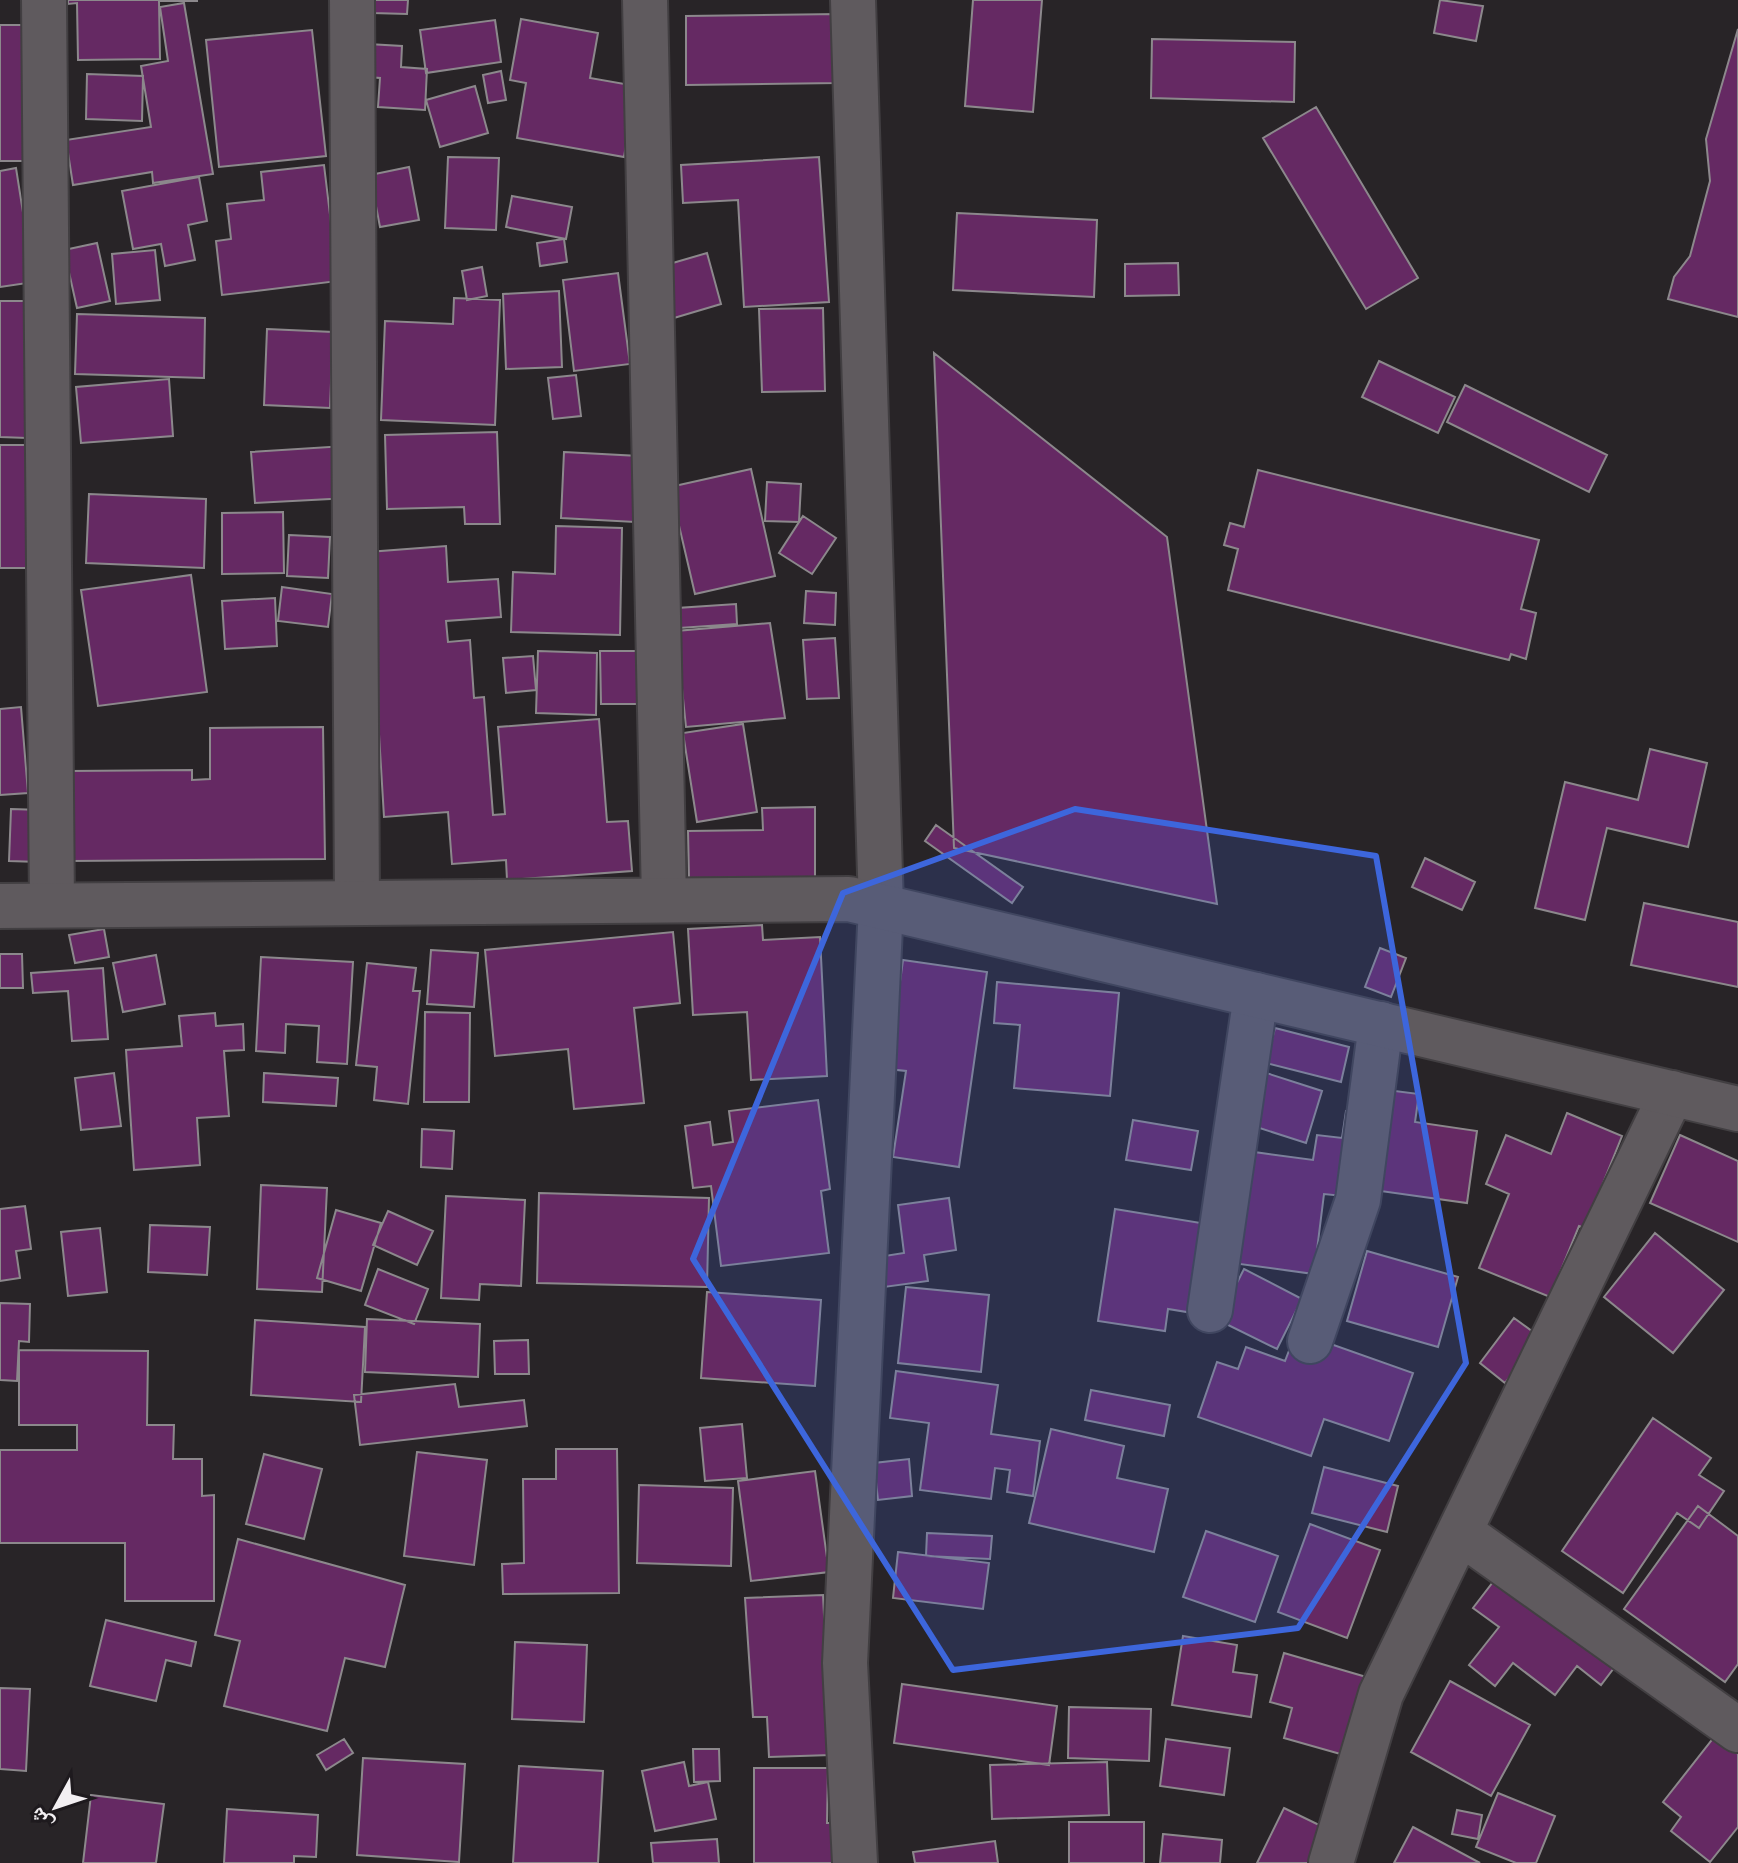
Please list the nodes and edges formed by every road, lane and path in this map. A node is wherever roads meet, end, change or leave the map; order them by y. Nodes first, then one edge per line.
1 (44, 0) edge
2 (352, 0) edge
3 (645, 0) edge
4 (853, 0) edge
5 (664, 900) junction
6 (357, 903) junction
7 (52, 905) junction
8 (0, 906) edge
9 (881, 906) junction
10 (1256, 995) junction
11 (1381, 1024) junction
12 (1672, 1093) junction
13 (1738, 1109) edge
14 (1210, 1310) dead end
15 (1310, 1341) dead end
16 (1460, 1532) junction
17 (1738, 1730) edge
18 (855, 1863) edge
19 (1331, 1863) edge

1 - 7 street
2 - 6 street
3 - 5 street
4 - 9 street
5 - 6 street
5 - 9 street
6 - 7 street
7 - 8 street
9 - 10 street
9 - 18 street
10 - 11 street
10 - 14 street
11 - 12 street
11 - 15 street
12 - 13 street
12 - 16 street
16 - 17 street
16 - 19 street

